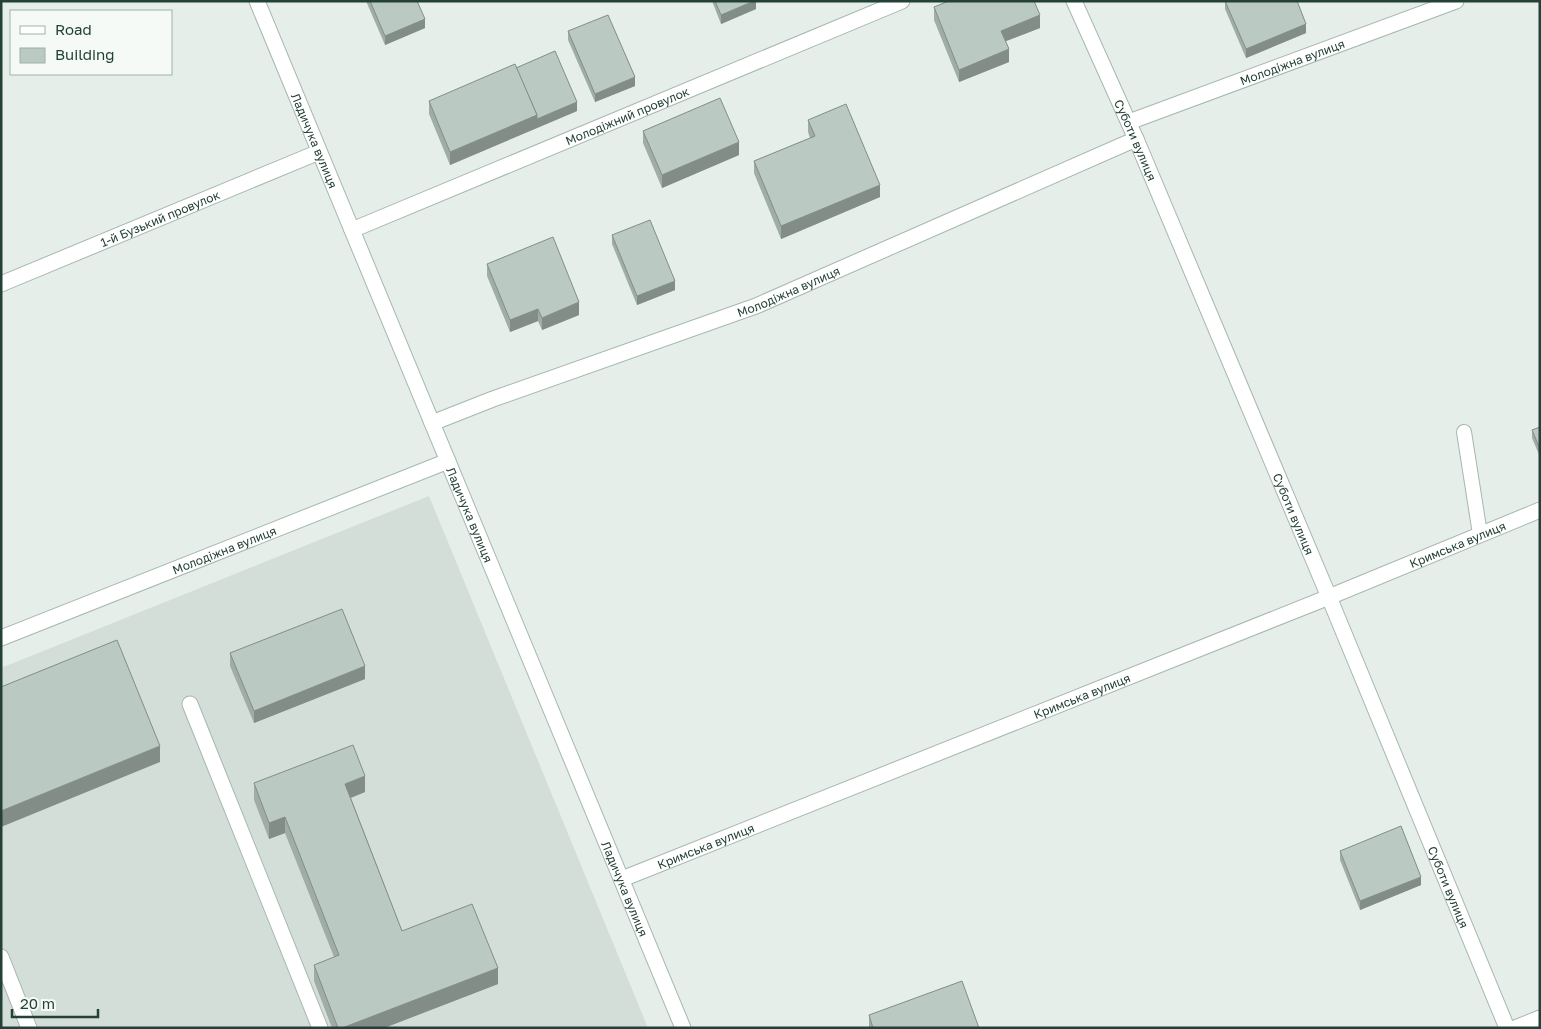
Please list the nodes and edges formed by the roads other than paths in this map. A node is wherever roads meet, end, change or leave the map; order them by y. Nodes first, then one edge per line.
1 (256, 1) edge
2 (902, 1) edge
3 (1074, 1) edge
4 (1456, 1) edge
5 (1129, 122) junction
6 (1136, 139) junction
7 (319, 152) junction
8 (352, 230) junction
9 (1, 284) edge
10 (432, 423) junction
11 (1464, 432) dead end
12 (448, 461) junction
13 (1540, 510) edge
14 (1480, 534) junction
15 (1329, 597) junction
16 (1, 638) edge
17 (190, 704) dead end
18 (622, 879) junction
19 (1, 957) edge
20 (1540, 1018) edge
21 (29, 1028) edge
22 (320, 1028) edge
23 (683, 1028) edge
24 (1507, 1028) edge
25 (1515, 1028) edge

1 - 7 street, Ладичука вулиця
2 - 8 street, Молодіжний провулок
3 - 5 street, Суботи вулиця
4 - 5 street, Молодіжна вулиця
5 - 6 street, Суботи вулиця
6 - 10 street, Молодіжна вулиця
6 - 15 street, Суботи вулиця
7 - 8 street, Ладичука вулиця
7 - 9 street, 1-й Бузький провулок
8 - 10 street, Ладичука вулиця
10 - 12 street, Ладичука вулиця
11 - 14 lane
12 - 16 street, Молодіжна вулиця
12 - 18 street, Ладичука вулиця
13 - 14 street, Кримська вулиця
14 - 15 street, Кримська вулиця
15 - 18 street, Кримська вулиця
15 - 24 street, Суботи вулиця
17 - 22 street
18 - 23 street, Ладичука вулиця
19 - 21 street
20 - 25 street

